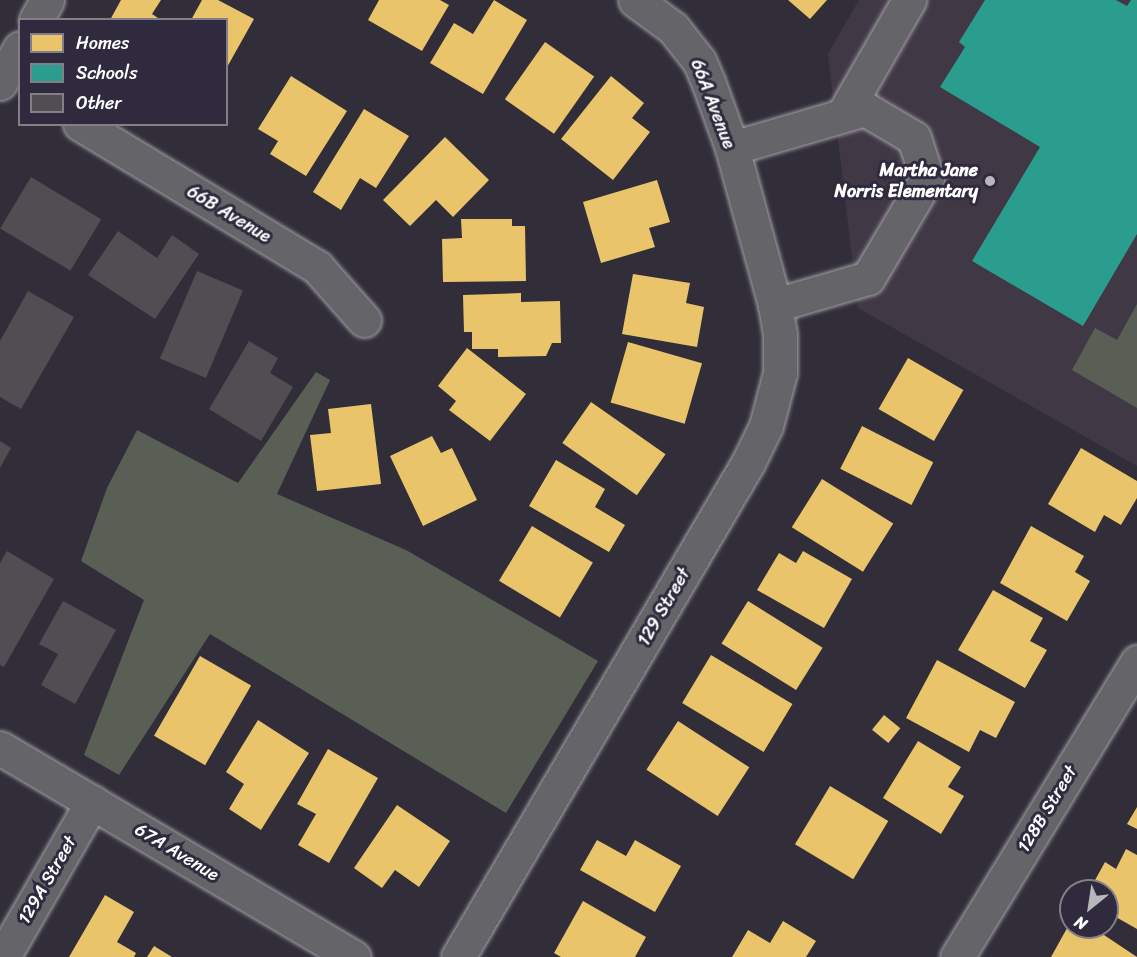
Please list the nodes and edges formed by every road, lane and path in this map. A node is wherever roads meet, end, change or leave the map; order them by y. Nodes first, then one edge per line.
1 (47, 0) edge
2 (635, 0) edge
3 (909, 0) edge
4 (37, 18) edge
5 (18, 53) edge
6 (7, 83) edge
7 (843, 115) junction
8 (83, 126) edge
9 (732, 148) junction
10 (756, 232) joint
11 (775, 305) junction
12 (364, 320) dead end
13 (1137, 662) edge
14 (0, 748) edge
15 (92, 802) junction
16 (3, 957) edge
17 (354, 957) edge
18 (458, 957) edge
19 (957, 957) edge

1 - 4 street
2 - 9 street, 66A Avenue
3 - 7 street
5 - 6 street
7 - 9 street
7 - 11 street
8 - 12 street, 66B Avenue
9 - 10 street, 66A Avenue
10 - 11 street, 129 Street
11 - 18 street, 129 Street
13 - 19 street, 128B Street
14 - 15 street, 67A Avenue
15 - 16 street, 129A Street
15 - 17 street, 67A Avenue

